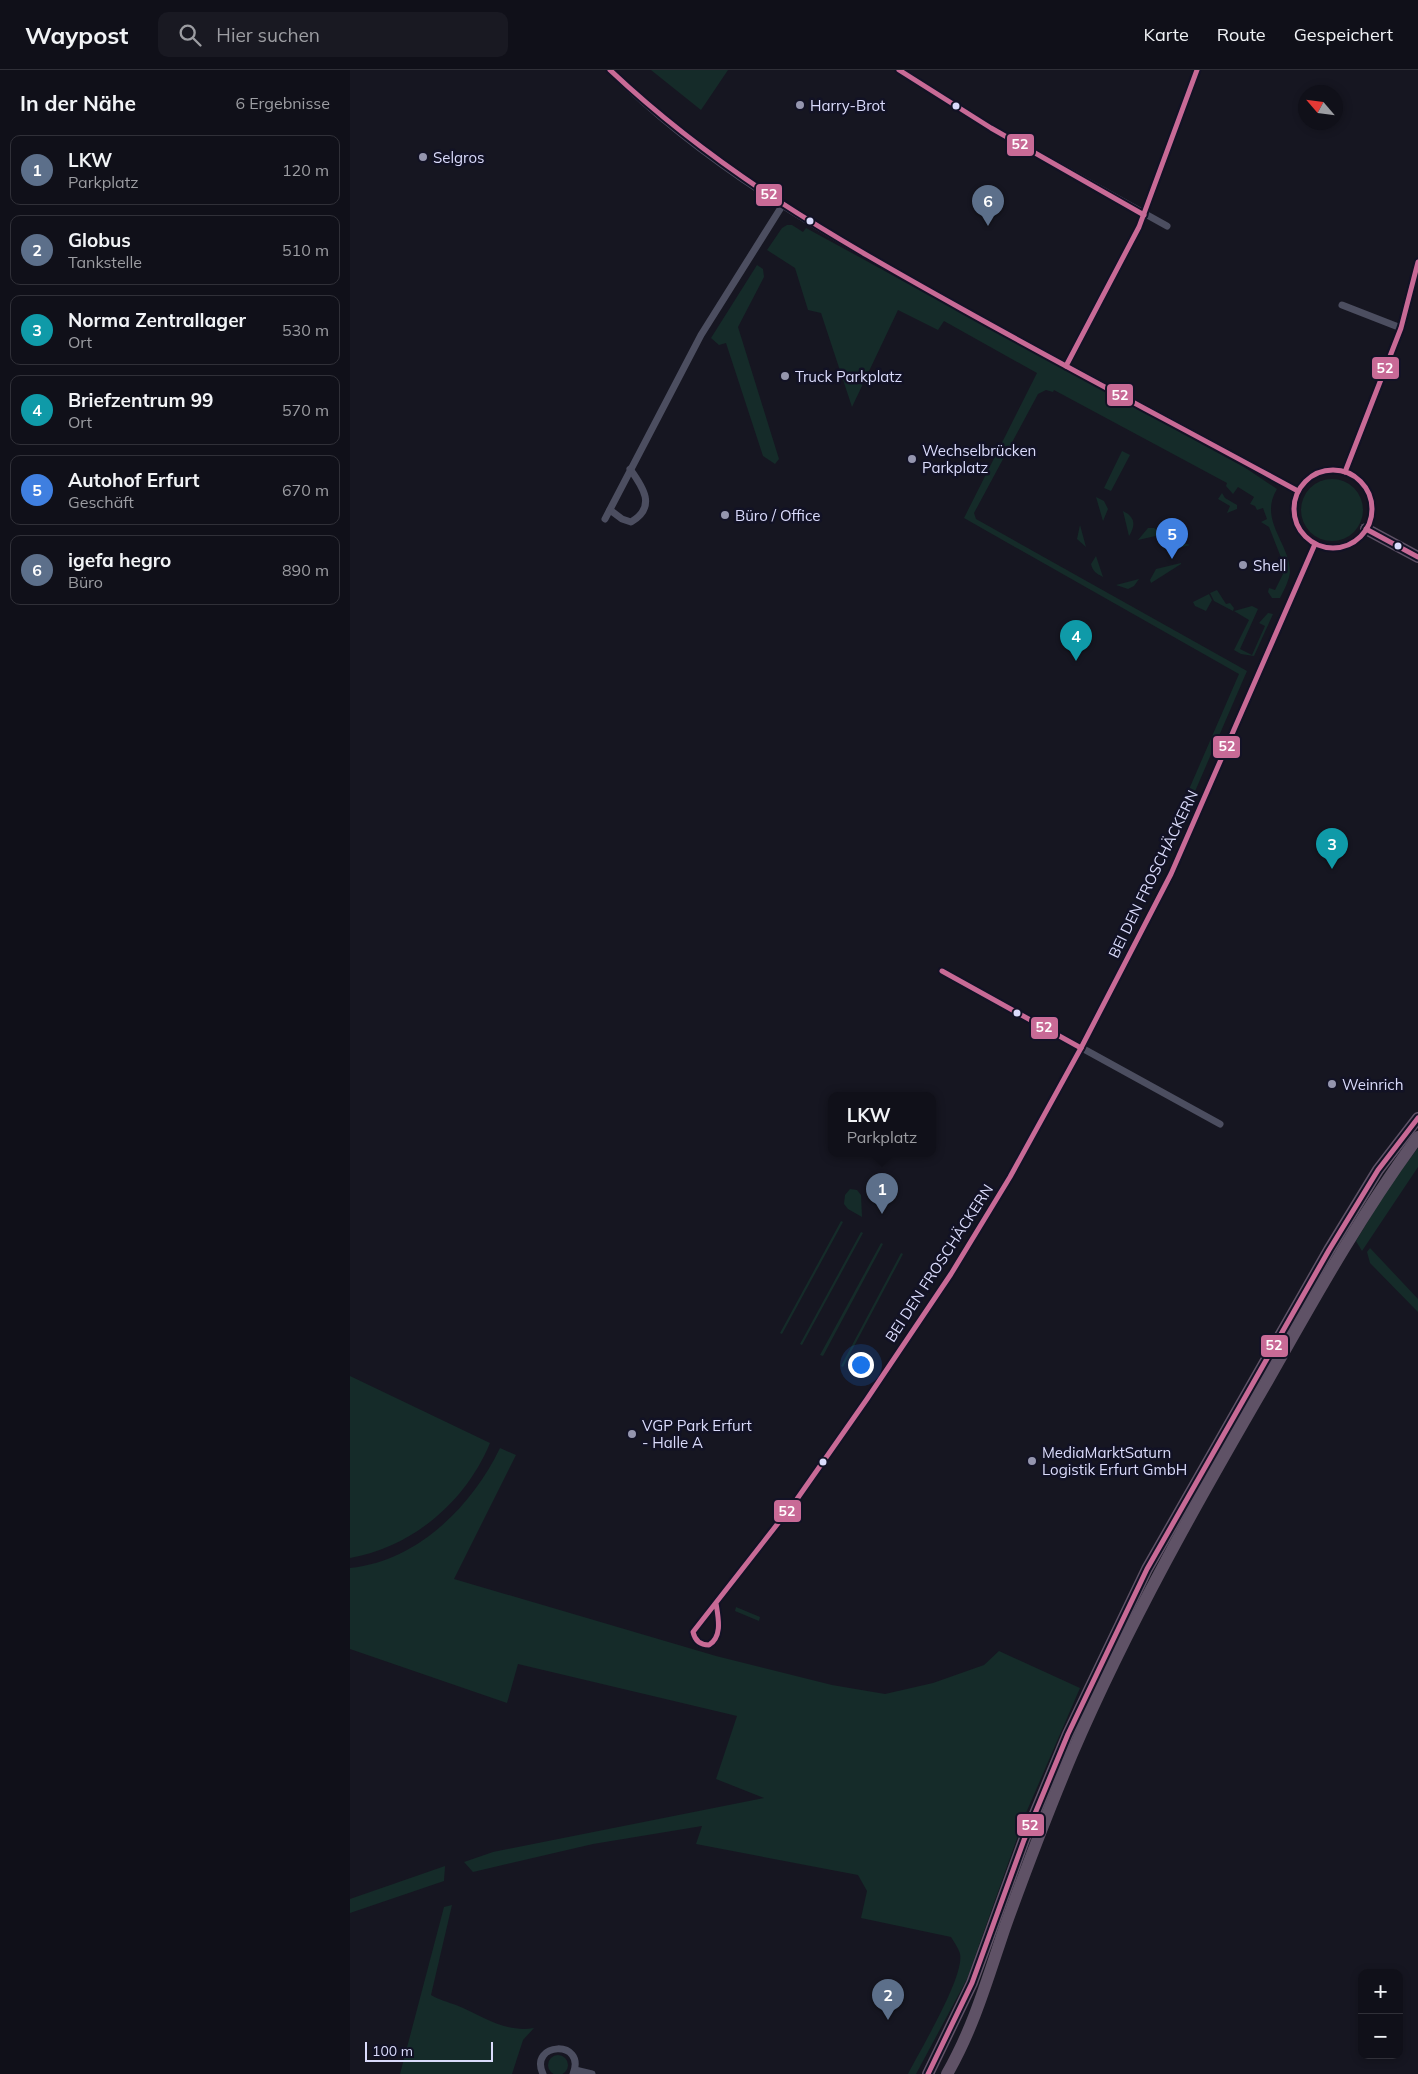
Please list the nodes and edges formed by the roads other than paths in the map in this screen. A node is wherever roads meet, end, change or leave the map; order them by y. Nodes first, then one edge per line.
1 (610, 70) edge
2 (899, 70) edge
3 (1197, 70) edge
4 (782, 206) junction
5 (1144, 215) junction
6 (1167, 226) dead end
7 (1418, 262) edge
8 (1342, 306) dead end
9 (1401, 328) junction
10 (1066, 366) junction
11 (630, 469) junction
12 (1345, 472) junction
13 (1298, 492) junction
14 (610, 510) junction
15 (605, 519) dead end
16 (1366, 529) junction
17 (1315, 544) junction
18 (1418, 557) edge
19 (942, 971) dead end
20 (1081, 1048) junction
21 (1418, 1118) edge
22 (1220, 1124) dead end
23 (1418, 1137) edge
24 (716, 1603) junction
25 (574, 2072) edge
26 (543, 2074) edge
27 (592, 2074) edge
28 (928, 2074) edge
29 (947, 2074) edge

1 - 4 street
2 - 5 street
3 - 5 street
4 - 10 street
4 - 11 street
5 - 6 street
5 - 10 street
7 - 9 street
8 - 9 street
9 - 12 street
10 - 13 street
11 - 14 street
11 - 14 street
12 - 13 street
12 - 16 street
13 - 17 street
14 - 15 street
16 - 17 street
16 - 18 highway
17 - 20 street, BEI DEN FROSCHÄCKERN
19 - 20 street
20 - 22 street
20 - 24 street, BEI DEN FROSCHÄCKERN
21 - 28 highway
23 - 29 highway
24 - 24 street, BEI DEN FROSCHÄCKERN
25 - 26 street
25 - 27 street

